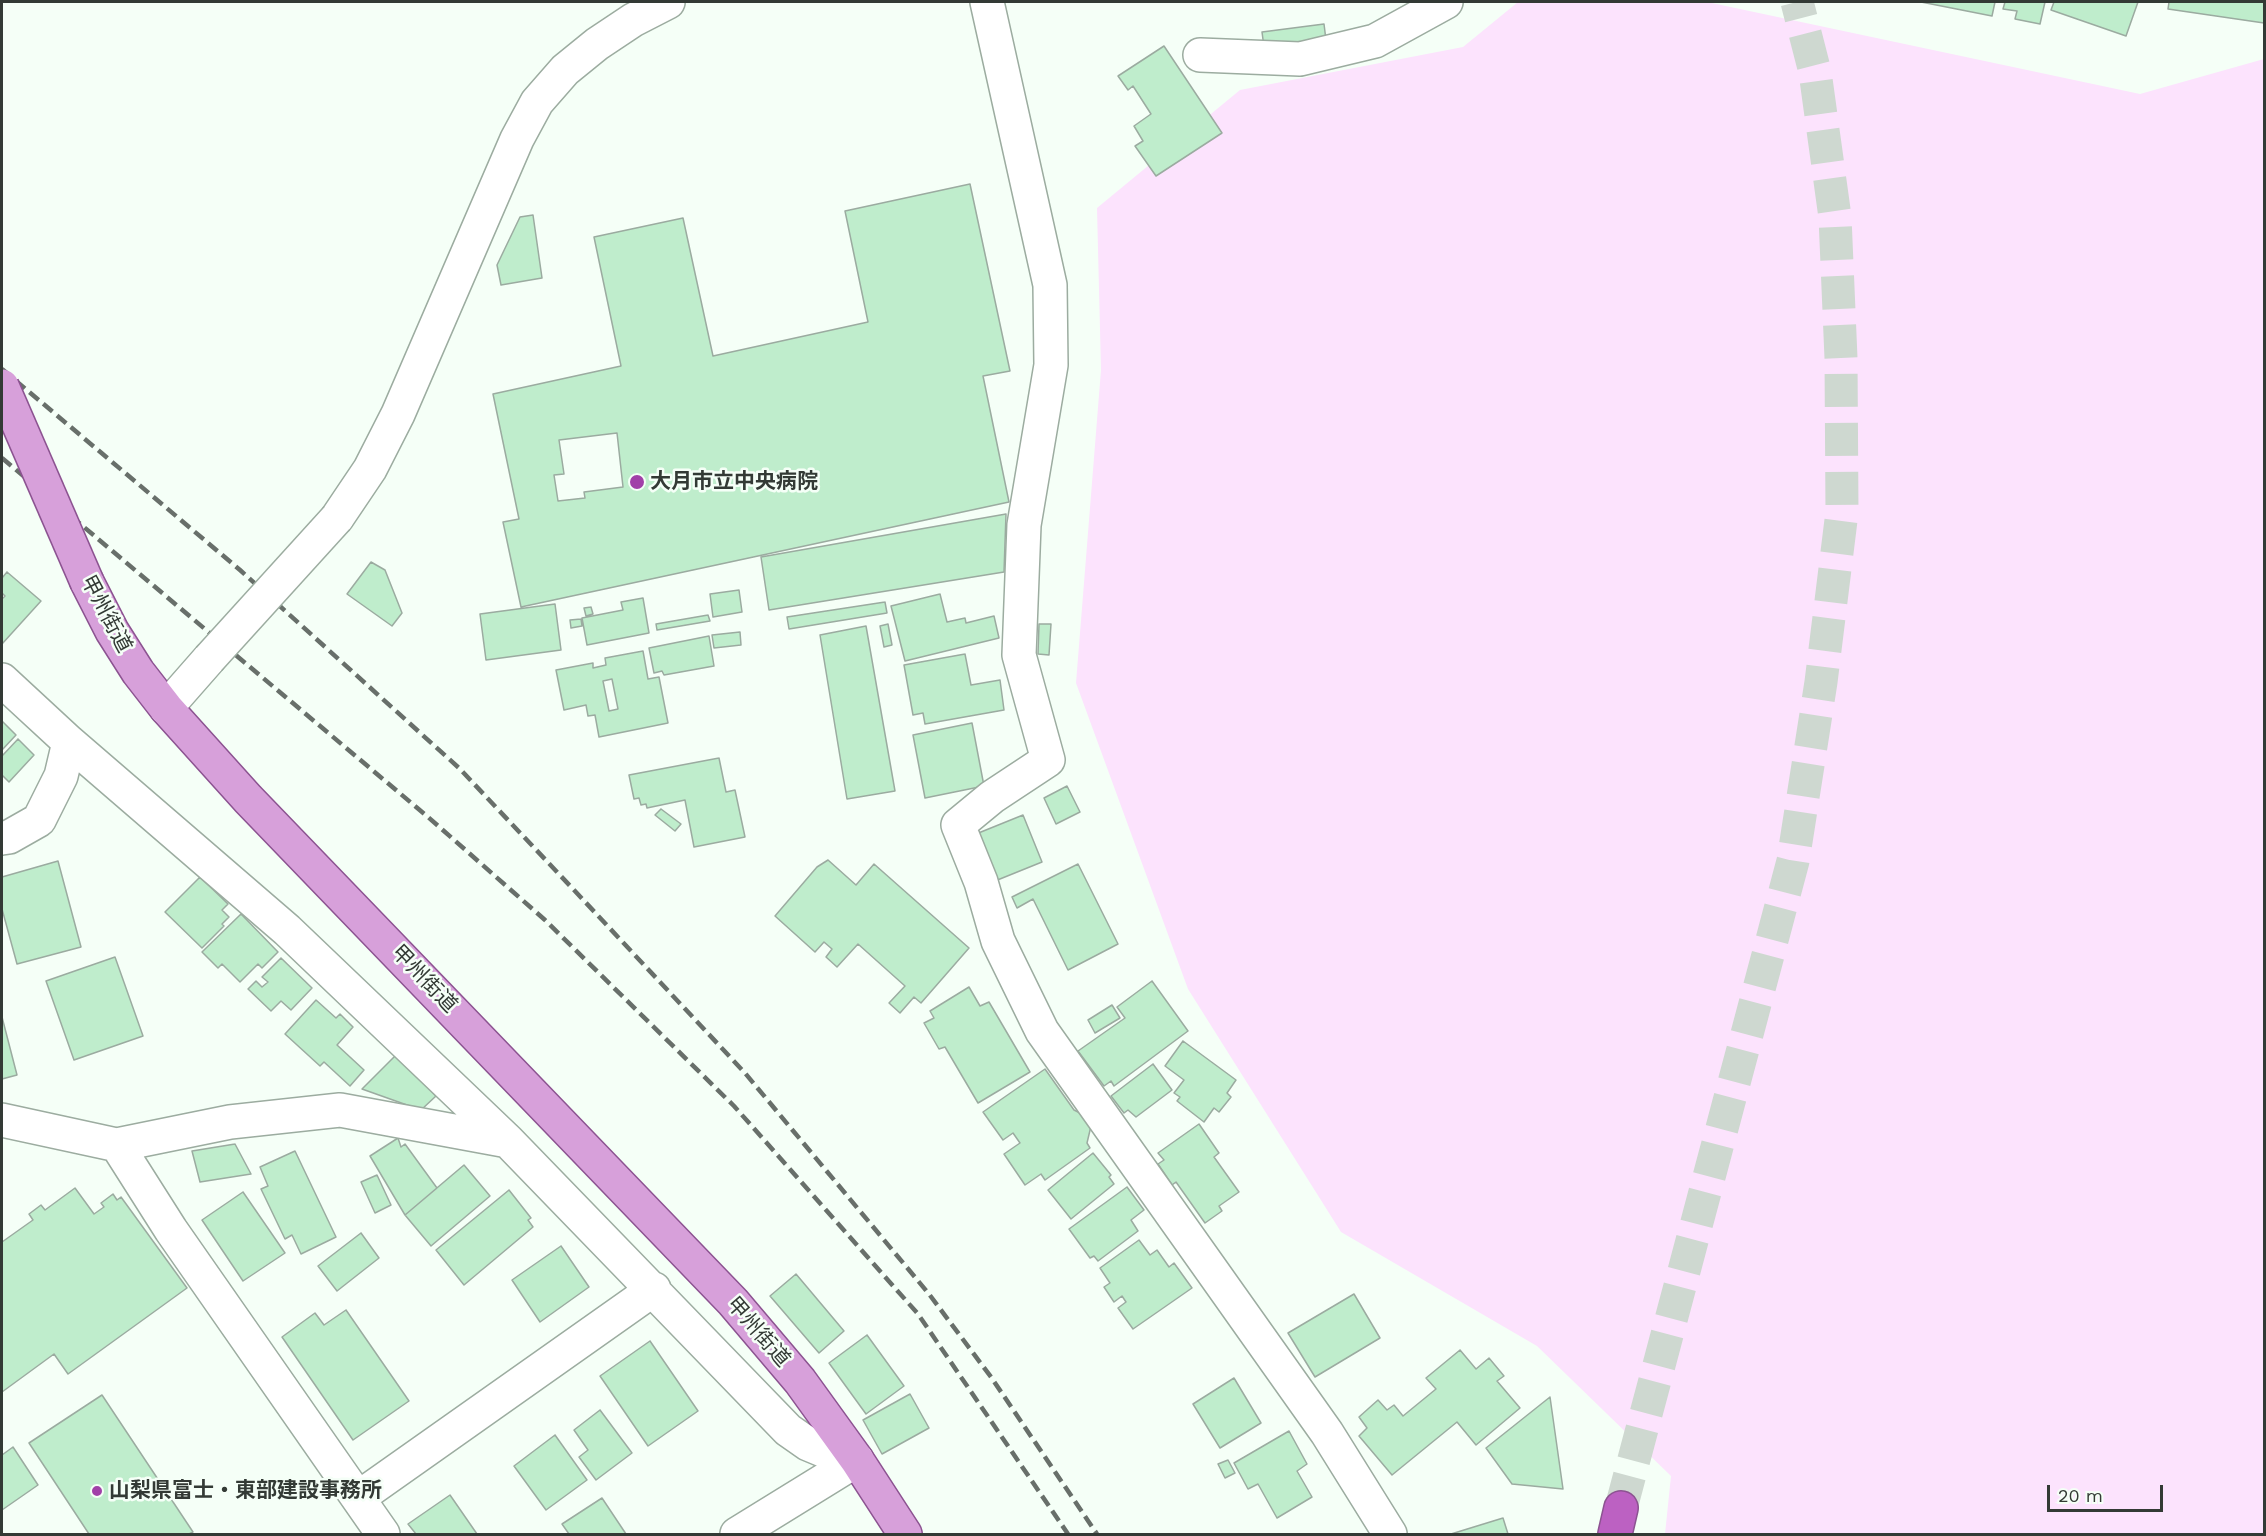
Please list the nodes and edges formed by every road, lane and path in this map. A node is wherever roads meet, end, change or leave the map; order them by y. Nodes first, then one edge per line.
1 (668, 2) edge
2 (987, 2) edge
3 (1446, 2) edge
4 (1200, 55) dead end
5 (2, 386) edge
6 (2, 680) edge
7 (166, 708) junction
8 (69, 742) junction
9 (2, 838) edge
10 (2, 1120) edge
11 (508, 1141) junction
12 (117, 1145) junction
13 (654, 1289) junction
14 (857, 1460) junction
15 (358, 1498) junction
16 (383, 1534) edge
17 (737, 1534) edge
18 (905, 1534) edge
19 (1390, 1534) edge

1 - 7 street, bridge
2 - 19 street
3 - 4 street
5 - 7 main road, 甲州街道, bridge
6 - 8 street
7 - 14 main road, 甲州街道
8 - 9 street
8 - 11 street
10 - 12 street
11 - 12 street
11 - 13 street
12 - 15 street
13 - 14 street
13 - 15 street
14 - 17 street
14 - 18 main road, 甲州街道
15 - 16 street

